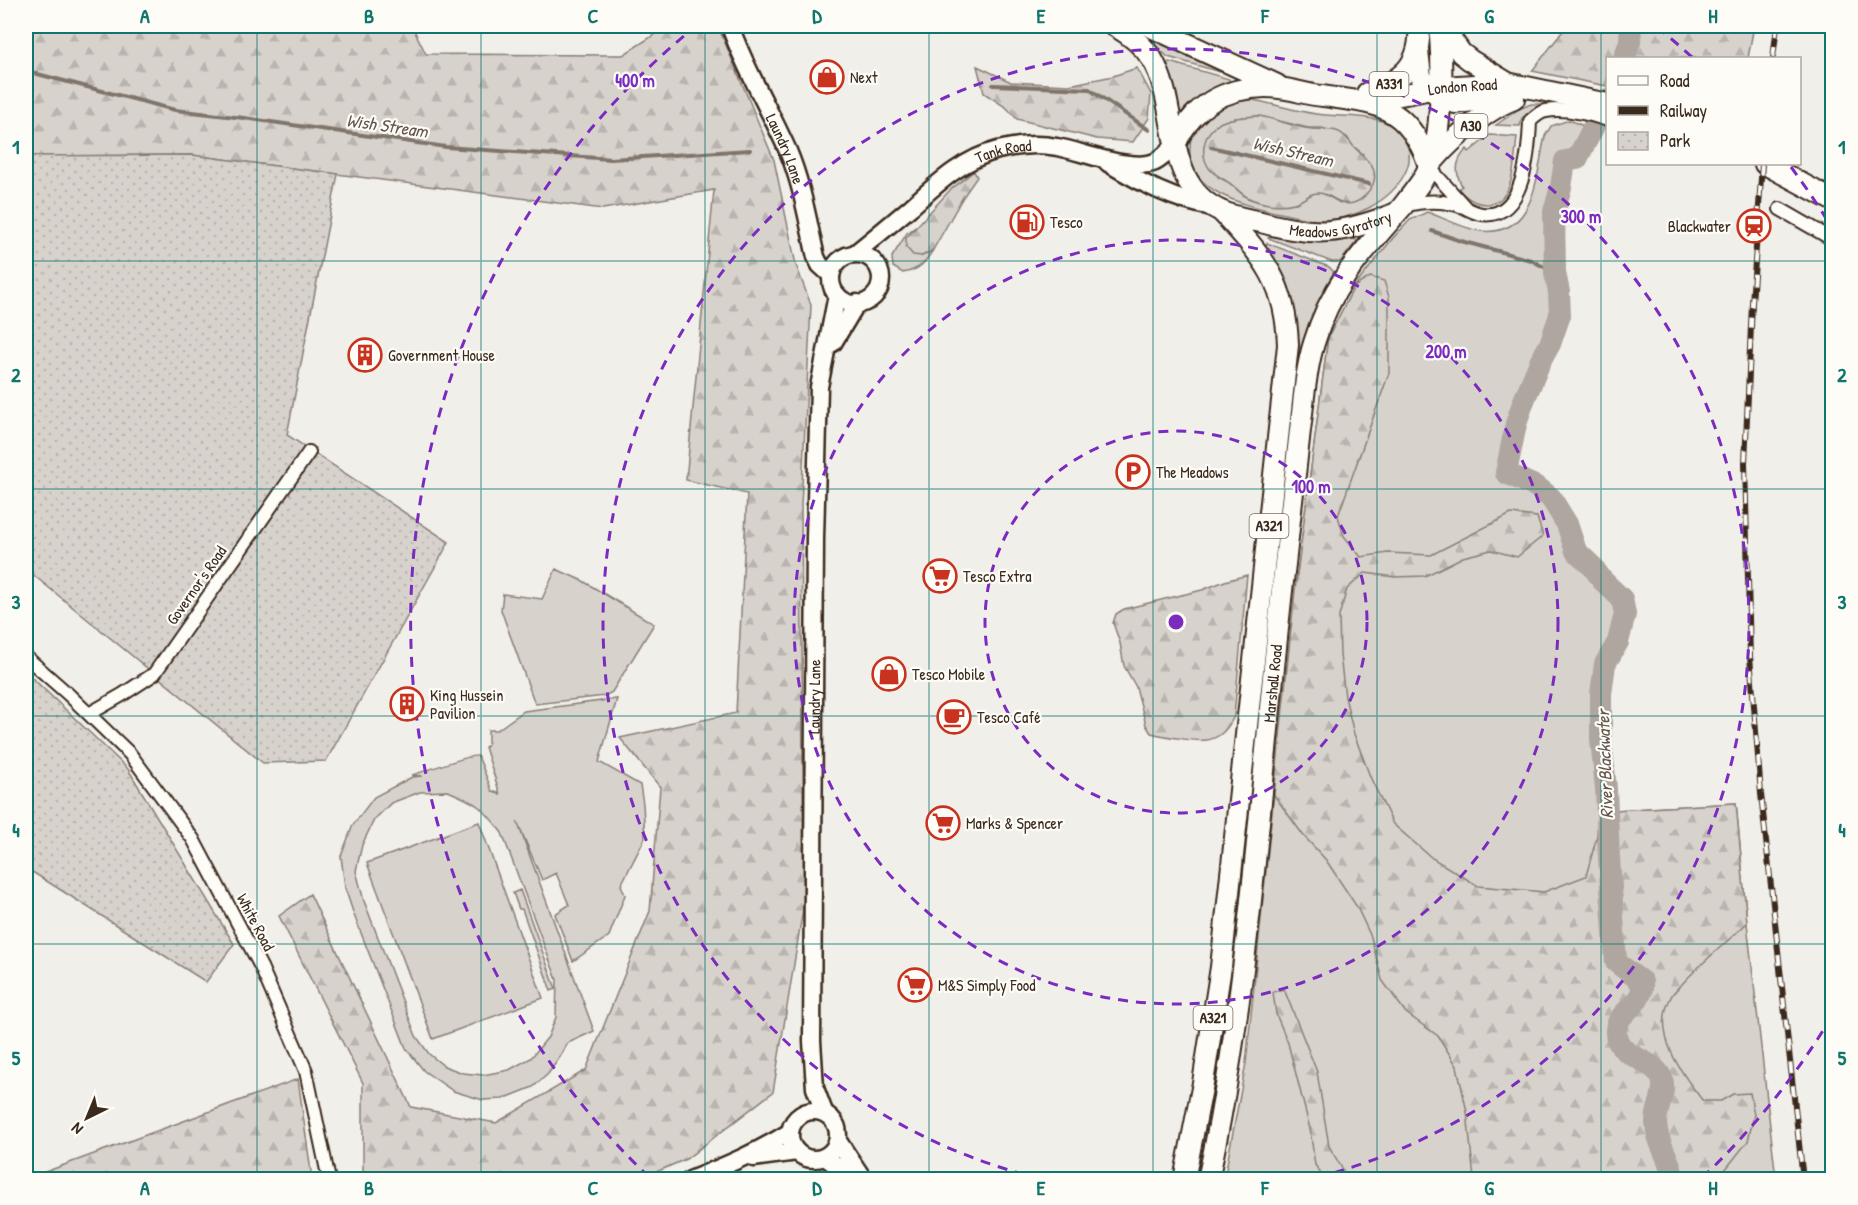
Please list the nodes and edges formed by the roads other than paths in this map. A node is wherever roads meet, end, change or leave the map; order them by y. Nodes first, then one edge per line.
1 (730, 26) edge
2 (1115, 26) edge
3 (1149, 26) edge
4 (1419, 26) edge
5 (1440, 26) edge
6 (1418, 50) junction
7 (1285, 89) junction
8 (1438, 91) junction
9 (1510, 91) junction
10 (1354, 101) junction
11 (1565, 103) junction
12 (1606, 104) edge
13 (1606, 119) edge
14 (1176, 144) junction
15 (1102, 159) junction
16 (1431, 163) junction
17 (1767, 165) edge
18 (1833, 200) edge
19 (918, 201) junction
20 (1465, 208) junction
21 (1780, 208) dead end
22 (1218, 209) junction
23 (1400, 209) junction
24 (1833, 239) edge
25 (854, 254) junction
26 (874, 261) junction
27 (831, 275) junction
28 (837, 295) junction
29 (857, 303) junction
30 (827, 352) junction
31 (309, 452) dead end
32 (26, 657) edge
33 (89, 714) junction
34 (812, 1041) junction
35 (824, 1112) junction
36 (800, 1115) junction
37 (790, 1132) junction
38 (838, 1141) junction
39 (797, 1152) junction
40 (825, 1157) junction
41 (737, 1161) junction
42 (329, 1179) edge
43 (690, 1179) edge
44 (856, 1179) edge
45 (864, 1179) edge
46 (1184, 1179) edge
47 (1208, 1179) edge

1 - 27 street, Laundry Lane
2 - 14 main road
3 - 7 main road
4 - 6 main road, A331
5 - 8 main road
5 - 9 main road
6 - 8 main road
6 - 10 main road, A331
7 - 10 main road
7 - 14 main road
8 - 9 main road, London Road
8 - 10 main road, London Road
8 - 16 main road
9 - 11 main road, London Road
9 - 16 main road, A30
10 - 16 main road
11 - 12 main road, London Road
11 - 13 street
11 - 20 street
14 - 15 street, Tank Road
14 - 22 main road, Meadows Gyratory
15 - 19 street, Tank Road
15 - 22 street, Tank Road
16 - 20 street
16 - 23 main road, Meadows Gyratory
17 - 18 main road
19 - 25 street, Tank Road
19 - 26 street, Tank Road
20 - 23 street
21 - 24 street
22 - 23 main road, Meadows Gyratory
22 - 46 main road, Marshall Road / A321
23 - 47 main road, Marshall Road / A321
25 - 26 street
25 - 27 street
26 - 29 street
27 - 28 street
28 - 29 street
28 - 30 street, Laundry Lane
29 - 30 street, Laundry Lane
30 - 34 street, Laundry Lane
31 - 33 street, Governor's Road
32 - 33 street, White Road
33 - 42 street, White Road
34 - 35 street, Laundry Lane
34 - 36 street, Laundry Lane
35 - 36 street
35 - 38 street
36 - 37 street
37 - 39 street
37 - 41 street
38 - 40 street
38 - 45 street
39 - 40 street
39 - 41 street
40 - 44 street
41 - 43 street

